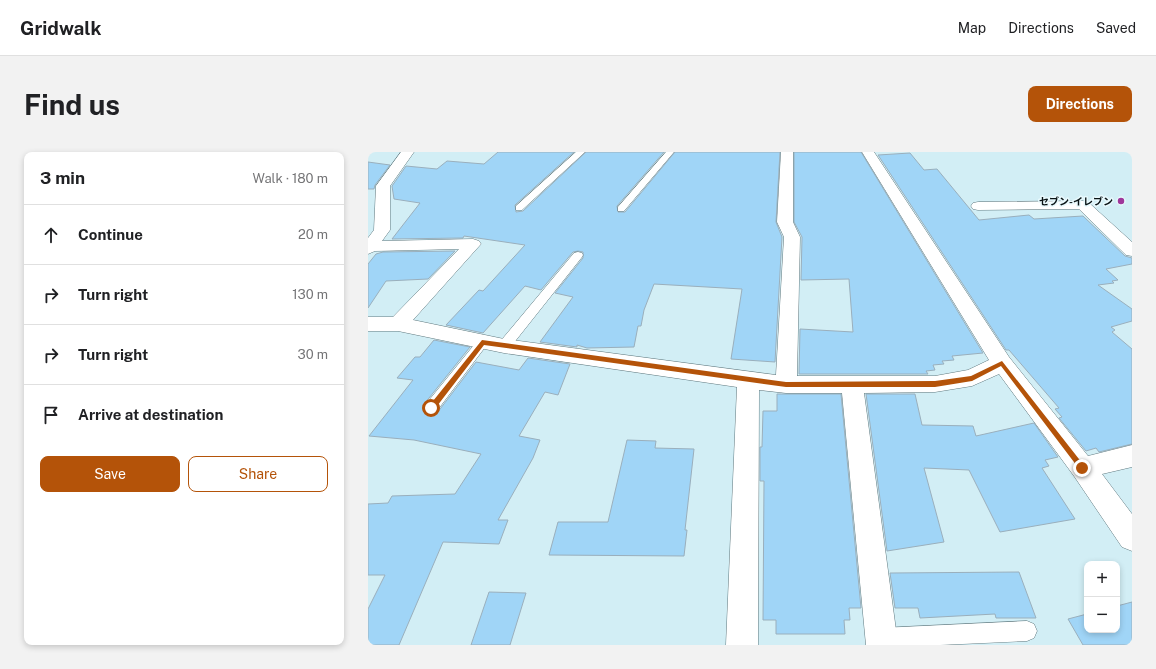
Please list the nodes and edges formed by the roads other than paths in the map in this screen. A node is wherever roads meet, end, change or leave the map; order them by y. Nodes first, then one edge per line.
1 (408, 152) edge
2 (581, 152) edge
3 (670, 152) edge
4 (787, 152) edge
5 (868, 152) edge
6 (978, 206) dead end
7 (519, 208) dead end
8 (621, 209) dead end
9 (369, 247) edge
10 (1132, 251) edge
11 (578, 255) dead end
12 (368, 324) edge
13 (398, 324) junction
14 (482, 343) junction
15 (504, 346) junction
16 (1002, 363) junction
17 (748, 379) junction
18 (786, 384) junction
19 (852, 385) junction
20 (431, 408) dead end
21 (1132, 456) edge
22 (1082, 468) junction
23 (1132, 537) edge
24 (1027, 631) dead end
25 (881, 641) edge
26 (742, 645) edge

1 - 9 street
2 - 7 lane
3 - 8 lane
4 - 18 street
5 - 16 street
6 - 10 street
9 - 13 street
11 - 15 lane
12 - 13 street
13 - 14 street
14 - 15 street
14 - 20 lane
15 - 17 street
16 - 19 street
16 - 22 street
17 - 18 street
17 - 26 street
18 - 19 street
19 - 25 street
21 - 22 street
22 - 23 street
24 - 25 lane

